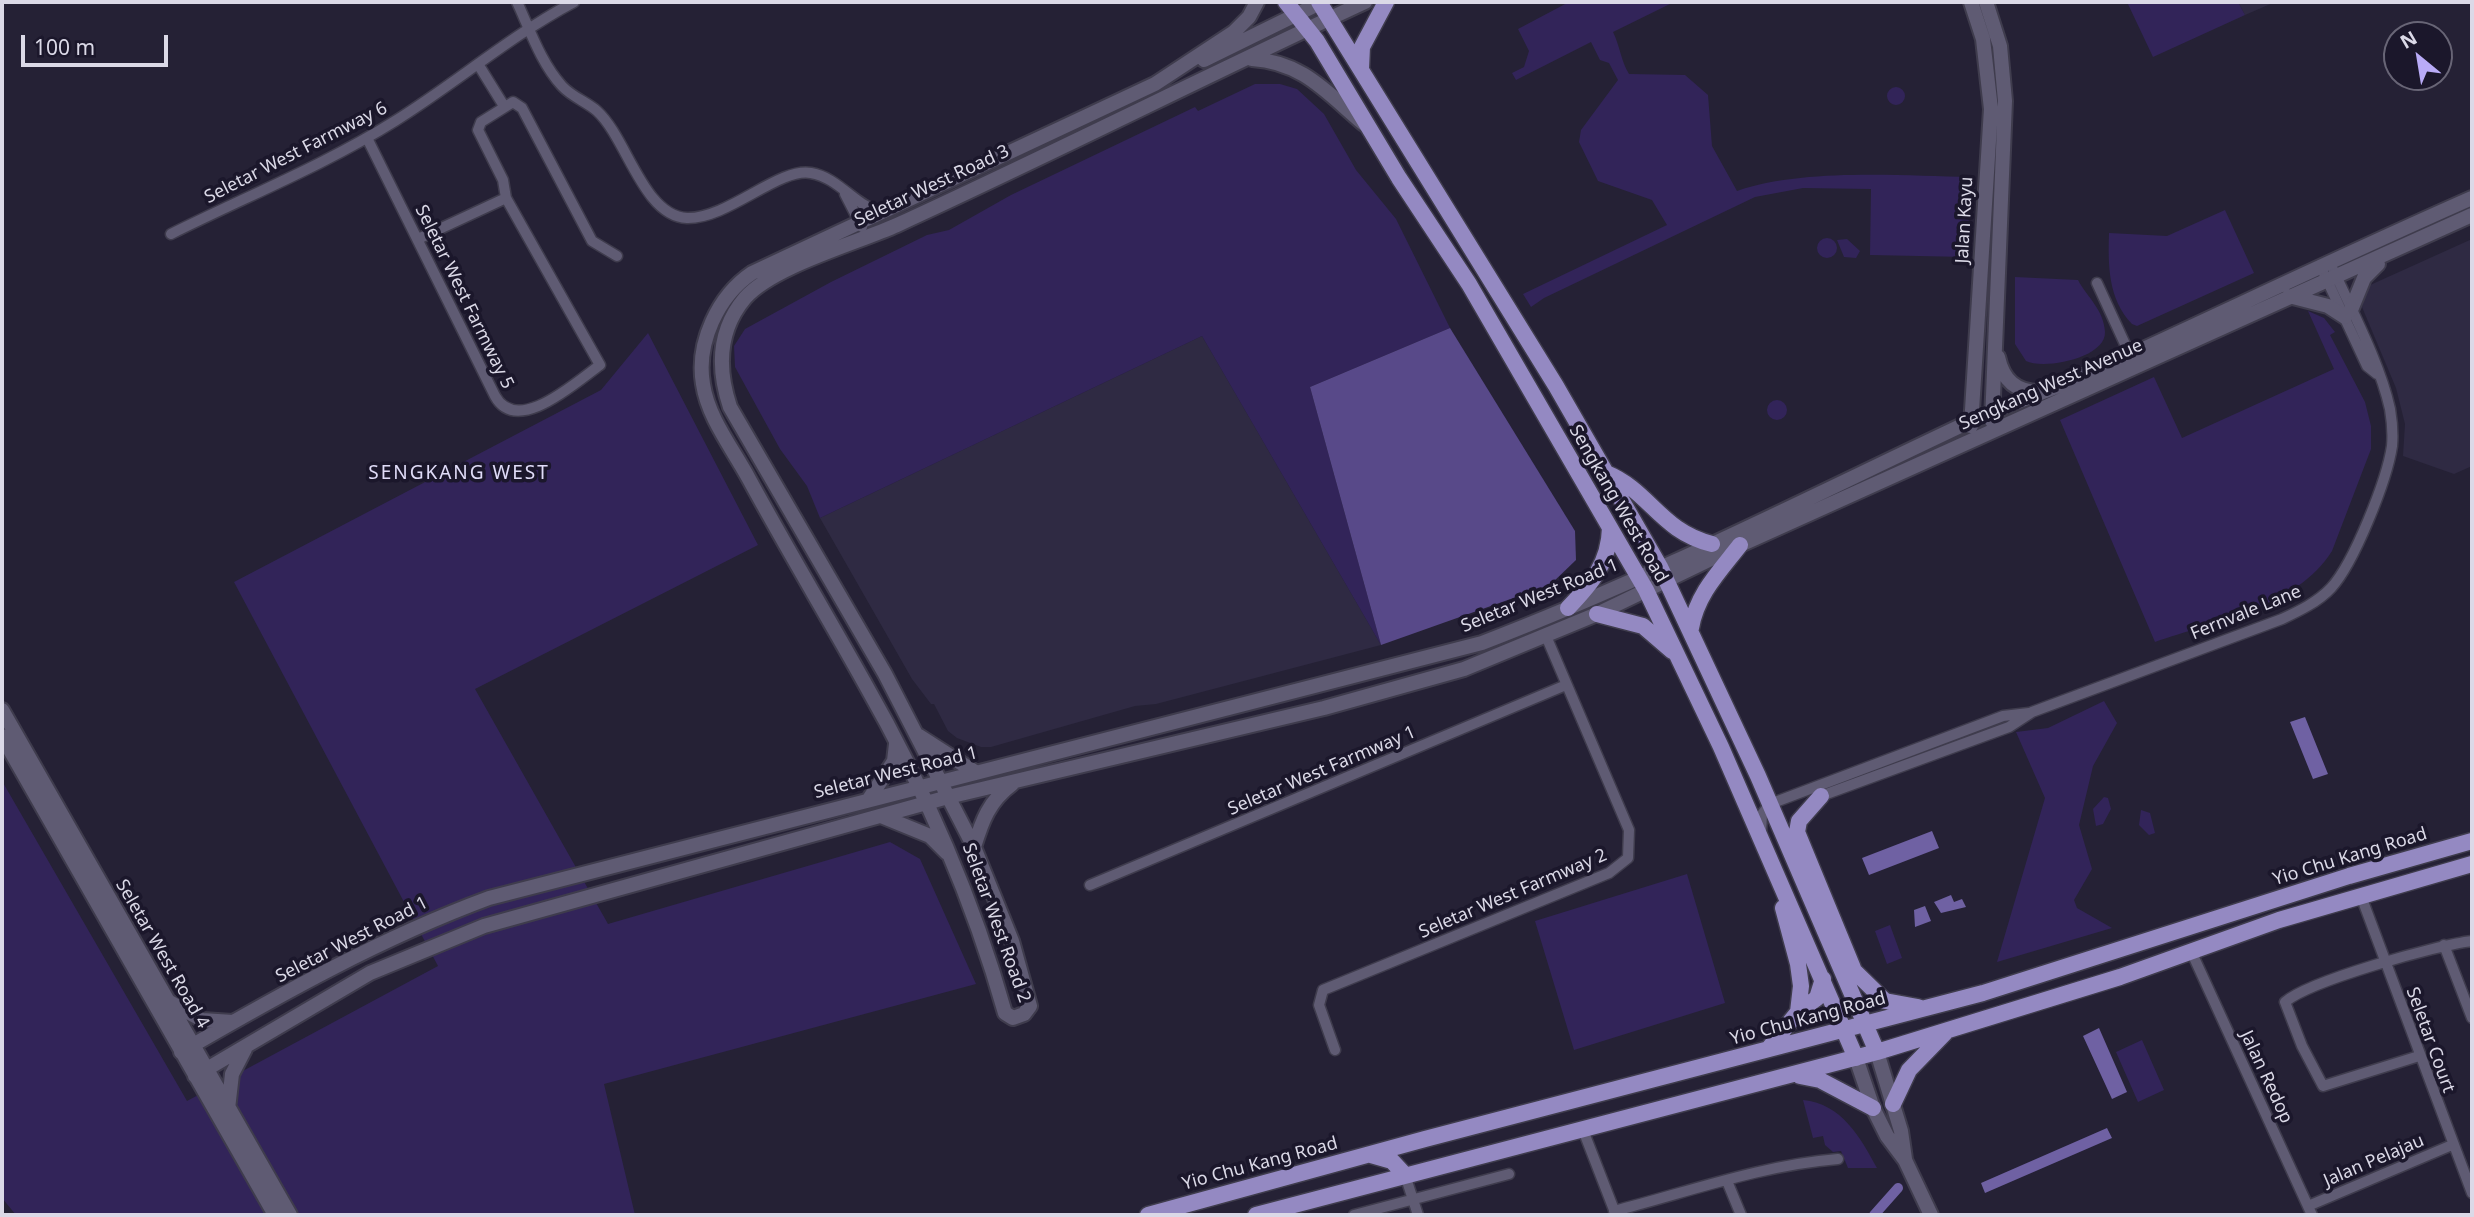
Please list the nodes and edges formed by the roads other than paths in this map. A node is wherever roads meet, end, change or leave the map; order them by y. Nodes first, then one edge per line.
1 (517, 2) edge
2 (574, 2) edge
3 (1257, 2) edge
4 (1320, 2) edge
5 (1365, 2) edge
6 (1386, 2) edge
7 (1971, 2) edge
8 (1986, 2) edge
9 (1292, 8) edge
10 (1329, 19) junction
11 (528, 26) junction
12 (1307, 29) junction
13 (1249, 59) junction
14 (478, 64) junction
15 (1361, 69) junction
16 (1155, 84) junction
17 (504, 106) junction
18 (1367, 127) junction
19 (367, 138) junction
20 (843, 190) junction
21 (506, 198) junction
22 (2472, 198) edge
23 (879, 212) junction
24 (2472, 215) edge
25 (859, 222) junction
26 (883, 232) junction
27 (171, 234) dead end
28 (418, 239) junction
29 (2393, 252) junction
30 (617, 256) dead end
31 (2325, 263) junction
32 (2332, 278) junction
33 (2097, 284) dead end
34 (2289, 296) junction
35 (2348, 314) junction
36 (1996, 350) junction
37 (2130, 355) junction
38 (2043, 393) junction
39 (1992, 413) junction
40 (1972, 421) junction
41 (1993, 431) junction
42 (1970, 442) junction
43 (768, 471) joint
44 (1606, 472) junction
45 (749, 478) joint
46 (1610, 528) junction
47 (1712, 544) junction
48 (1740, 545) junction
49 (1663, 574) junction
50 (1642, 583) junction
51 (1568, 608) junction
52 (1597, 614) junction
53 (1691, 628) junction
54 (1549, 643) junction
55 (1679, 658) junction
56 (1566, 685) junction
57 (2, 710) edge
58 (915, 733) junction
59 (2, 736) edge
60 (896, 742) junction
61 (975, 772) junction
62 (1870, 773) junction
63 (939, 781) junction
64 (1016, 781) junction
65 (920, 786) junction
66 (1821, 796) junction
67 (948, 797) junction
68 (869, 799) junction
69 (928, 803) junction
70 (1770, 804) junction
71 (881, 816) junction
72 (1783, 834) junction
73 (2472, 841) edge
74 (1763, 844) junction
75 (974, 847) junction
76 (953, 859) junction
77 (2472, 863) edge
78 (1090, 885) dead end
79 (1782, 891) junction
80 (2361, 895) junction
81 (2472, 940) edge
82 (2444, 945) junction
83 (1833, 951) junction
84 (2191, 951) junction
85 (2384, 963) junction
86 (1853, 968) junction
87 (1823, 979) junction
88 (166, 1000) junction
89 (1926, 1008) junction
90 (1798, 1012) junction
91 (2472, 1018) edge
92 (234, 1022) junction
93 (1867, 1025) junction
94 (1847, 1031) junction
95 (1947, 1031) junction
96 (248, 1045) junction
97 (1769, 1048) junction
98 (187, 1049) junction
99 (1335, 1050) dead end
100 (1877, 1052) junction
101 (2419, 1056) junction
102 (1856, 1058) junction
103 (201, 1073) junction
104 (1794, 1075) junction
105 (1894, 1104) junction
106 (229, 1108) junction
107 (1873, 1108) junction
108 (1583, 1130) junction
109 (1425, 1139) junction
110 (2452, 1145) junction
111 (1371, 1155) junction
112 (1838, 1159) dead end
113 (1905, 1160) junction
114 (1509, 1174) dead end
115 (1405, 1175) junction
116 (1727, 1181) junction
117 (2472, 1191) edge
118 (1414, 1200) junction
119 (2310, 1210) edge
120 (1615, 1213) edge
121 (275, 1215) edge
122 (290, 1215) edge
123 (1148, 1215) edge
124 (1256, 1215) edge
125 (1354, 1215) edge
126 (1418, 1215) edge
127 (1741, 1215) edge
128 (1931, 1215) edge

1 - 11 street
2 - 11 street, Seletar West Farmway 6
3 - 16 main road, Seletar West Road 3
4 - 9 main road, Seletar West Road 3
4 - 10 main road, Sengkang West Road
5 - 10 main road, Seletar West Road 3
6 - 15 main road
7 - 40 main road, Jalan Kayu
8 - 36 main road, Jalan Kayu
9 - 12 main road, Sengkang West Road
9 - 16 main road, Seletar West Road 3
10 - 12 main road, Seletar West Road 3
10 - 15 main road, Sengkang West Road
11 - 14 street, Seletar West Farmway 6
11 - 20 street
12 - 13 main road, Seletar West Road 3
12 - 18 main road, Sengkang West Road
13 - 18 main road
13 - 26 main road, Seletar West Road 3
14 - 17 street
14 - 19 street, Seletar West Farmway 6
15 - 44 main road, Sengkang West Road
16 - 23 main road, Seletar West Road 3
17 - 21 street
17 - 30 street
18 - 46 main road, Sengkang West Road
19 - 27 street, Seletar West Farmway 6
19 - 28 street, Seletar West Farmway 5
20 - 23 street
20 - 25 street
21 - 28 street
21 - 28 street, Seletar West Farmway 5
22 - 31 main road, Sengkang West Avenue
23 - 25 main road, Seletar West Road 3
24 - 29 main road, Sengkang West Avenue
25 - 26 street
25 - 45 main road, Seletar West Road 3
26 - 43 main road, Seletar West Road 3
29 - 32 main road, Sengkang West Avenue
29 - 35 main road
31 - 32 street, Fernvale Lane
31 - 37 main road, Sengkang West Avenue
32 - 34 main road, Sengkang West Avenue
32 - 35 street, Fernvale Lane
33 - 37 street, Sengkang West Avenue
34 - 35 main road
34 - 41 main road, Sengkang West Avenue
35 - 62 street, Fernvale Lane
36 - 38 main road
36 - 39 main road, Jalan Kayu
37 - 38 main road, Sengkang West Avenue
38 - 39 main road, Sengkang West Avenue
39 - 40 main road, Sengkang West Avenue
39 - 41 main road, Jalan Kayu
40 - 42 main road, Jalan Kayu
40 - 47 main road, Sengkang West Avenue
41 - 42 main road, Sengkang West Avenue
42 - 48 main road, Sengkang West Avenue
43 - 58 main road, Seletar West Road 2
44 - 47 main road
44 - 49 main road, Sengkang West Road
45 - 60 main road, Seletar West Road 2
46 - 50 main road, Sengkang West Road
46 - 51 main road
47 - 49 main road, Sengkang West Avenue
48 - 49 main road, Sengkang West Avenue
48 - 53 main road
49 - 50 main road, Sengkang West Avenue
49 - 53 main road, Sengkang West Road
50 - 51 main road, Seletar West Road 1
50 - 52 main road, Seletar West Road 1
50 - 55 main road, Sengkang West Road
51 - 61 main road, Seletar West Road 1
52 - 54 main road, Seletar West Road 1
52 - 55 main road
53 - 70 main road, Sengkang West Road
54 - 56 street, Seletar West Farmway 2
54 - 64 main road, Seletar West Road 1
55 - 74 main road, Sengkang West Road
56 - 78 street, Seletar West Farmway 1
56 - 99 street, Seletar West Farmway 2
57 - 88 main road, Seletar West Road 4
58 - 61 main road
58 - 63 main road, Seletar West Road 2
59 - 98 main road, Seletar West Road 4
60 - 65 main road, Seletar West Road 2
60 - 68 main road
61 - 63 main road, Seletar West Road 1
62 - 66 street, Fernvale Lane
62 - 70 street, Fernvale Lane
63 - 65 main road, Seletar West Road 1
63 - 67 main road, Seletar West Road 2
64 - 67 main road, Seletar West Road 1
64 - 75 main road
65 - 68 main road, Seletar West Road 1
65 - 69 main road, Seletar West Road 2
66 - 72 main road
66 - 86 main road
67 - 69 main road, Seletar West Road 1
67 - 75 main road, Seletar West Road 2
68 - 92 main road, Seletar West Road 1
69 - 71 main road, Seletar West Road 1
69 - 76 main road, Seletar West Road 2
70 - 72 main road, Sengkang West Road
70 - 74 street
71 - 76 main road
71 - 96 main road, Seletar West Road 1
72 - 83 main road, Sengkang West Road
73 - 89 main road, Yio Chu Kang Road
74 - 79 main road, Sengkang West Road
75 - 76 main road, Seletar West Road 2
77 - 80 main road
79 - 87 main road, Sengkang West Road
79 - 90 main road
80 - 84 main road
80 - 85 street, Seletar Court
81 - 82 street
82 - 85 street
82 - 91 street
83 - 86 main road
83 - 93 main road, Sengkang West Road
84 - 95 main road
84 - 119 street, Jalan Redop
85 - 101 street, Seletar Court
85 - 101 street
86 - 89 main road
87 - 90 main road
87 - 94 main road, Sengkang West Road
88 - 92 main road
88 - 98 main road, Seletar West Road 4
89 - 93 main road, Yio Chu Kang Road
90 - 97 main road
92 - 98 main road, Seletar West Road 1
93 - 94 main road, Yio Chu Kang Road
93 - 100 main road, Sengkang West Road
94 - 97 main road, Yio Chu Kang Road
94 - 102 main road, Sengkang West Road
95 - 100 main road
95 - 105 main road
96 - 103 main road, Seletar West Road 1
96 - 106 main road
97 - 109 main road, Yio Chu Kang Road
98 - 103 main road, Seletar West Road 4
100 - 102 main road
100 - 105 main road
101 - 110 street, Seletar Court
102 - 104 main road
102 - 107 main road
103 - 106 main road, Seletar West Road 4
103 - 121 main road, Seletar West Road 4
104 - 107 main road
104 - 108 main road
105 - 113 main road
106 - 122 main road, Seletar West Road 4
107 - 113 main road
108 - 115 main road
108 - 120 street
109 - 111 main road, Yio Chu Kang Road
109 - 115 main road
110 - 117 street, Seletar Court
110 - 119 street, Jalan Pelajau
111 - 115 main road
111 - 123 main road, Yio Chu Kang Road
112 - 116 street
113 - 128 main road
114 - 118 street
115 - 118 street
115 - 124 main road
116 - 120 street
116 - 127 street
118 - 125 street
118 - 126 street

